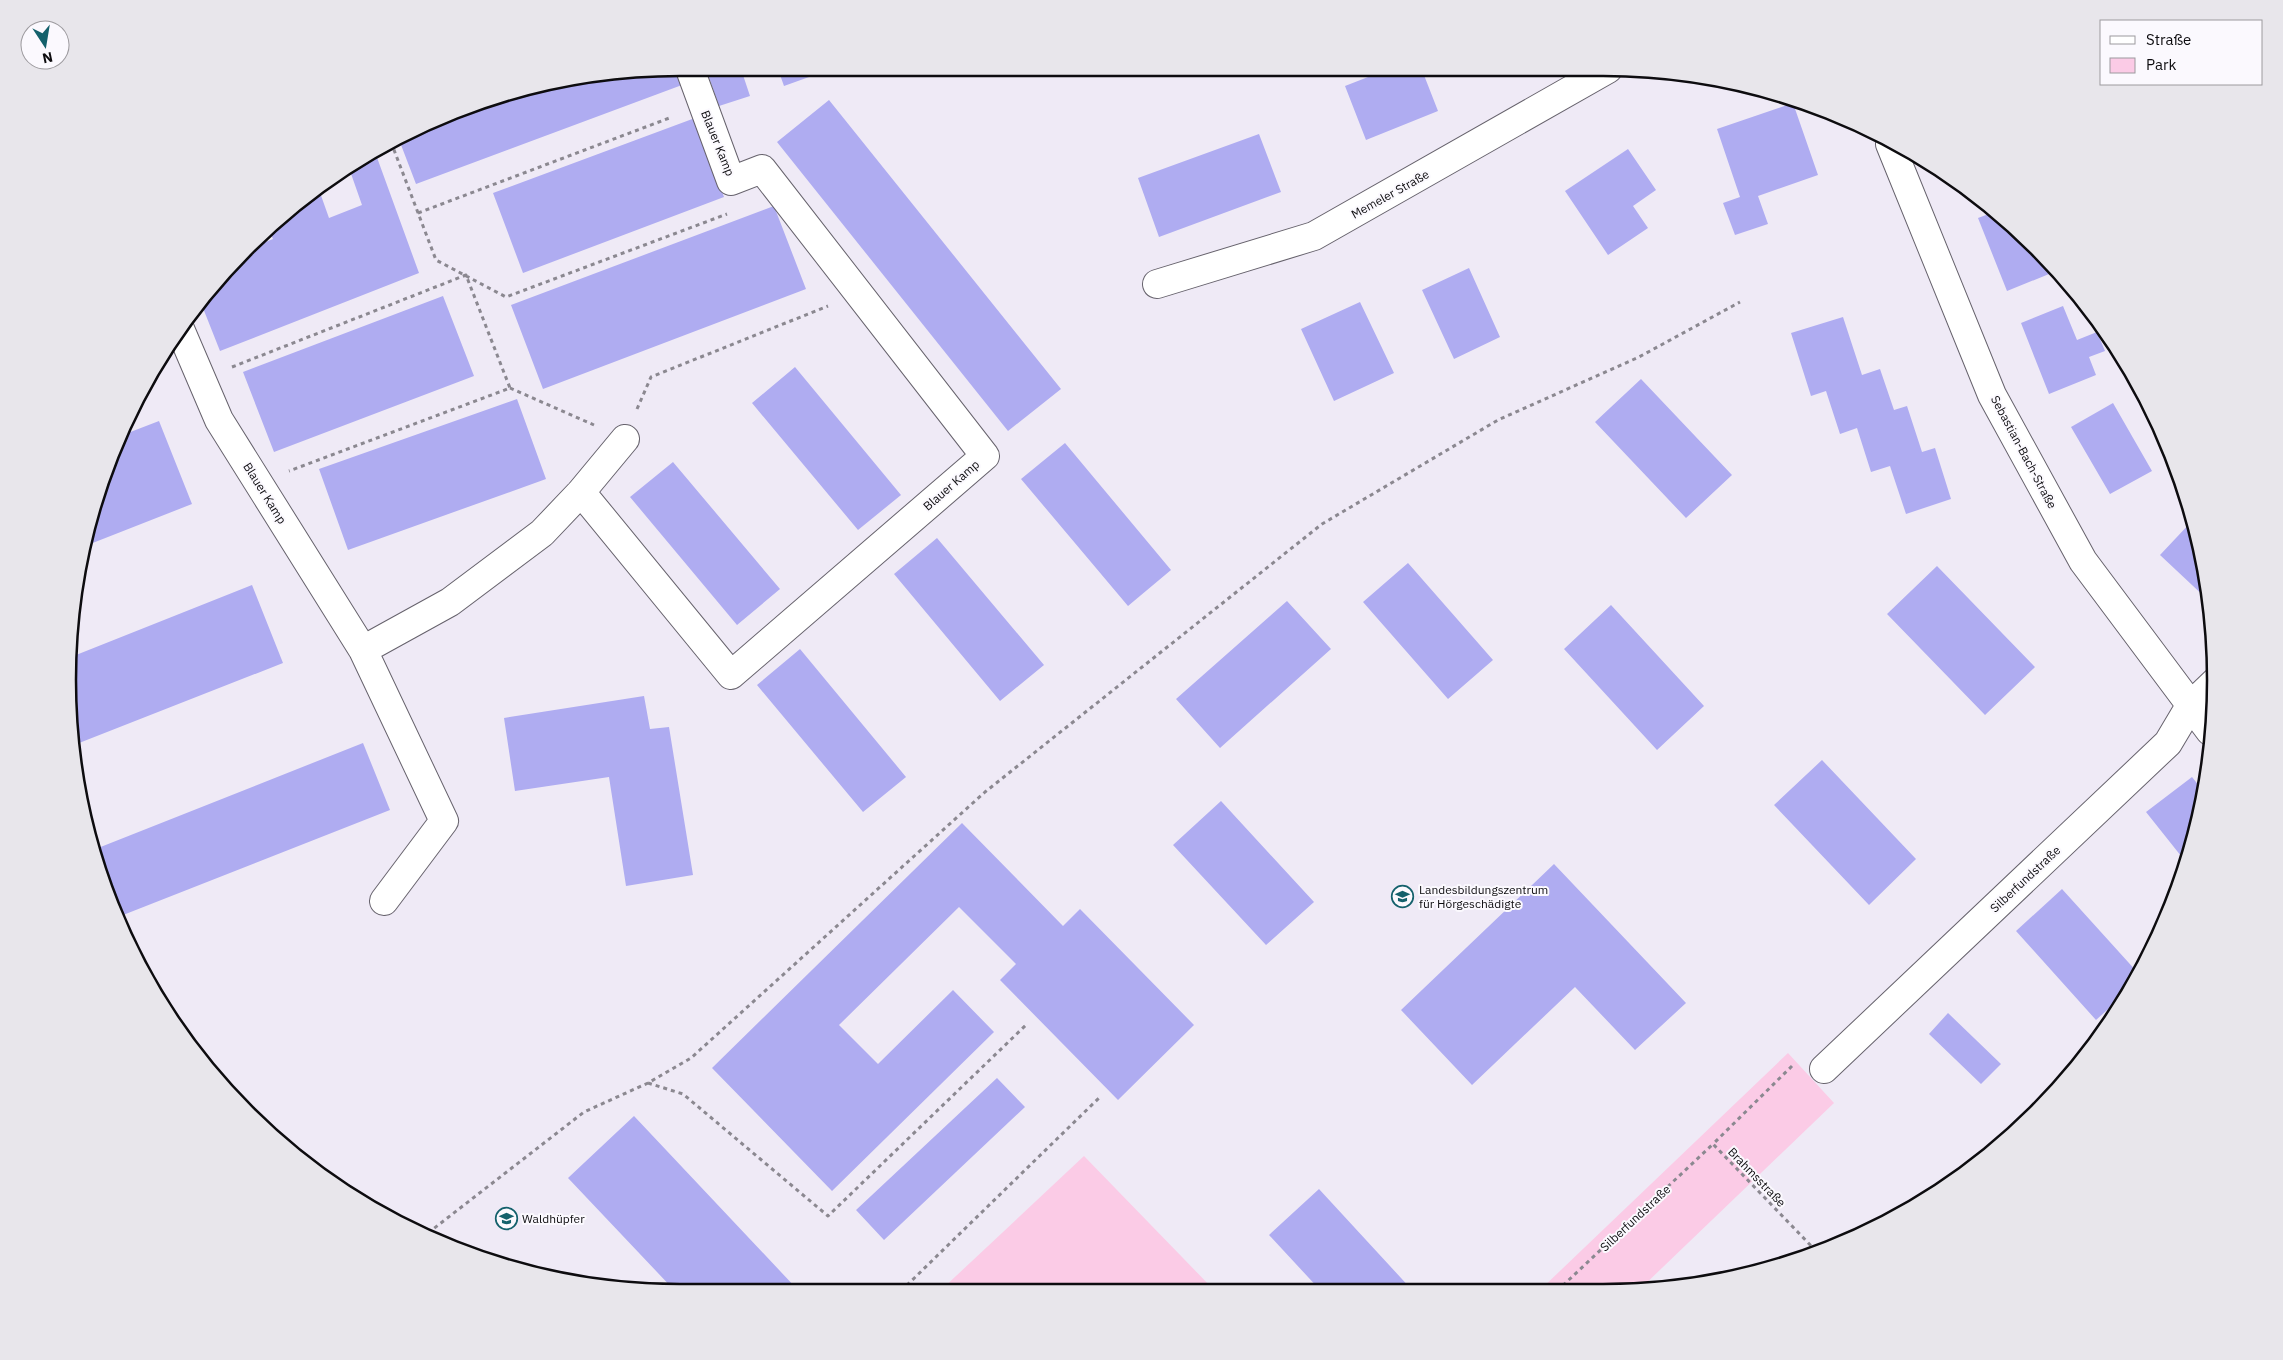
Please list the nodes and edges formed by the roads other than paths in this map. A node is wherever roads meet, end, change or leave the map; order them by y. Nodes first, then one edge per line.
1 (692, 76) edge
2 (1596, 76) edge
3 (1893, 151) edge
4 (1156, 284) dead end
5 (183, 337) edge
6 (625, 439) road end
7 (581, 492) junction
8 (363, 650) junction
9 (2206, 690) edge
10 (2190, 706) junction
11 (2205, 724) edge
12 (384, 901) dead end
13 (1824, 1069) dead end

1 - 7 street, Blauer Kamp
2 - 4 street, Memeler Straße
3 - 10 street, Sebastian-Bach-Straße
5 - 8 street, Blauer Kamp
6 - 7 street
7 - 8 street
8 - 12 street, Blauer Kamp
9 - 10 street, Silberfundstraße
10 - 11 street, Sebastian-Bach-Straße
10 - 13 street, Silberfundstraße

